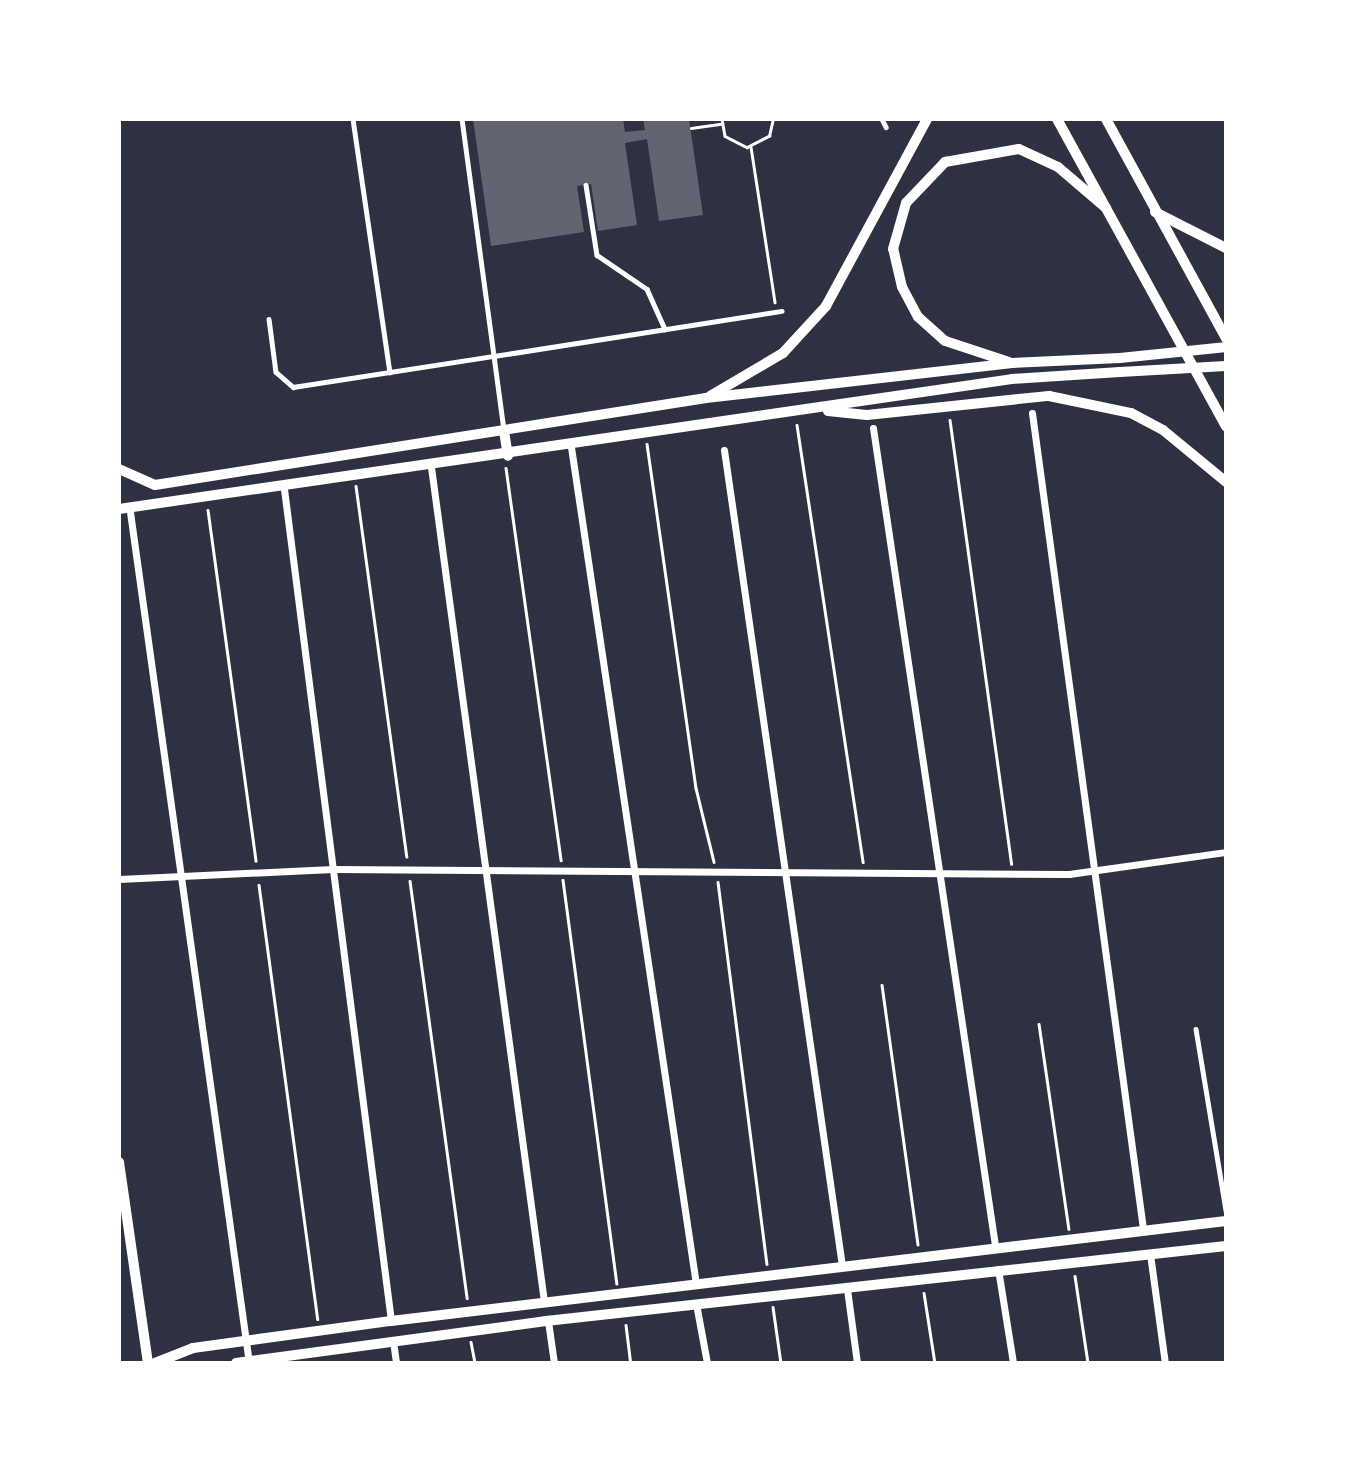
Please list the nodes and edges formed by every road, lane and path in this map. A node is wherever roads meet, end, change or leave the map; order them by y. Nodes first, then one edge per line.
1 (353, 119) edge
2 (462, 119) edge
3 (773, 119) edge
4 (882, 119) edge
5 (927, 119) edge
6 (1057, 119) edge
7 (1105, 119) edge
8 (721, 121) edge
9 (886, 127) dead end
10 (691, 128) dead end
11 (751, 146) junction
12 (586, 185) dead end
13 (1106, 208) junction
14 (1155, 212) junction
15 (1223, 244) edge
16 (780, 312) joint
17 (269, 319) dead end
18 (665, 329) junction
19 (1226, 338) edge
20 (1226, 347) edge
21 (494, 356) junction
22 (1120, 358) joint
23 (1012, 363) junction
24 (1226, 366) edge
25 (390, 372) junction
26 (1120, 372) joint
27 (706, 398) junction
28 (948, 404) junction
29 (808, 409) junction
30 (794, 411) junction
31 (1032, 413) dead end
32 (1226, 427) edge
33 (873, 428) dead end
34 (504, 431) junction
35 (646, 436) junction
36 (571, 447) junction
37 (724, 450) dead end
38 (508, 456) junction
39 (430, 467) junction
40 (119, 469) edge
41 (355, 478) junction
42 (1226, 482) edge
43 (284, 489) junction
44 (206, 500) junction
45 (124, 510) edge
46 (1226, 852) edge
47 (333, 869) junction
48 (408, 870) junction
49 (485, 870) junction
50 (1096, 870) junction
51 (257, 871) junction
52 (634, 871) junction
53 (182, 872) junction
54 (716, 872) junction
55 (785, 872) junction
56 (864, 873) junction
57 (940, 873) junction
58 (1014, 874) junction
59 (119, 880) edge
60 (882, 985) dead end
61 (1039, 1024) dead end
62 (1196, 1029) dead end
63 (119, 1162) edge
64 (1226, 1211) edge
65 (1226, 1221) edge
66 (1143, 1229) junction
67 (1070, 1235) junction
68 (995, 1245) junction
69 (1226, 1247) edge
70 (1150, 1254) junction
71 (920, 1256) junction
72 (1073, 1259) junction
73 (842, 1266) junction
74 (998, 1269) junction
75 (768, 1275) junction
76 (922, 1279) junction
77 (696, 1284) junction
78 (847, 1289) junction
79 (772, 1299) junction
80 (544, 1302) junction
81 (697, 1309) junction
82 (469, 1311) junction
83 (625, 1315) junction
84 (391, 1321) junction
85 (548, 1321) junction
86 (319, 1331) junction
87 (470, 1331) junction
88 (246, 1341) junction
89 (393, 1341) junction
90 (249, 1362) edge
91 (148, 1363) edge
92 (155, 1363) edge
93 (236, 1363) edge
94 (396, 1363) edge
95 (475, 1363) edge
96 (554, 1363) edge
97 (631, 1363) edge
98 (707, 1363) edge
99 (781, 1363) edge
100 (857, 1363) edge
101 (935, 1363) edge
102 (1013, 1363) edge
103 (1088, 1363) edge
104 (1165, 1363) edge

1 - 25 lane
2 - 21 lane
3 - 11 path
4 - 9 lane
5 - 27 main road
6 - 13 main road
7 - 14 main road
8 - 10 path
8 - 11 path
11 - 16 path
12 - 18 lane
13 - 23 main road
13 - 32 main road
14 - 15 main road
14 - 19 main road
16 - 18 lane
17 - 25 lane
18 - 21 lane
20 - 22 street
21 - 25 lane
21 - 34 lane
22 - 23 main road
23 - 27 main road
24 - 26 street
26 - 29 main road
27 - 34 main road
28 - 29 main road
28 - 42 main road
28 - 58 path
29 - 30 main road
30 - 35 main road
30 - 56 path
31 - 50 street
33 - 57 street
34 - 38 street
34 - 40 main road
35 - 36 main road
35 - 54 path
36 - 38 main road
36 - 52 street
37 - 55 street
38 - 39 main road
39 - 41 main road
39 - 49 street
41 - 43 main road
41 - 48 path
43 - 44 main road
43 - 47 street
44 - 45 main road
44 - 51 path
45 - 53 street
46 - 50 street
47 - 48 street
47 - 51 street
47 - 84 street
48 - 49 street
48 - 82 path
49 - 52 street
49 - 80 street
50 - 58 street
50 - 66 street
51 - 53 street
51 - 86 path
52 - 54 street
52 - 77 street
53 - 59 street
53 - 88 street
54 - 55 street
54 - 75 path
55 - 56 street
55 - 73 street
56 - 57 street
57 - 58 street
57 - 68 street
60 - 71 path
61 - 67 path
62 - 64 lane
63 - 91 street
65 - 66 street
66 - 67 street
67 - 68 street
68 - 71 street
69 - 70 street
70 - 72 street
70 - 104 street
71 - 73 street
72 - 74 street
72 - 103 path
73 - 75 street
74 - 76 street
74 - 102 street
75 - 77 street
76 - 78 street
76 - 101 path
77 - 80 street
78 - 79 street
78 - 100 street
79 - 81 street
79 - 99 path
80 - 82 street
81 - 83 street
81 - 98 street
82 - 84 street
83 - 85 street
83 - 97 path
84 - 86 street
85 - 87 street
85 - 96 street
86 - 88 street
87 - 89 street
87 - 95 path
88 - 90 street
88 - 92 street
89 - 90 street
89 - 94 street
90 - 93 street

